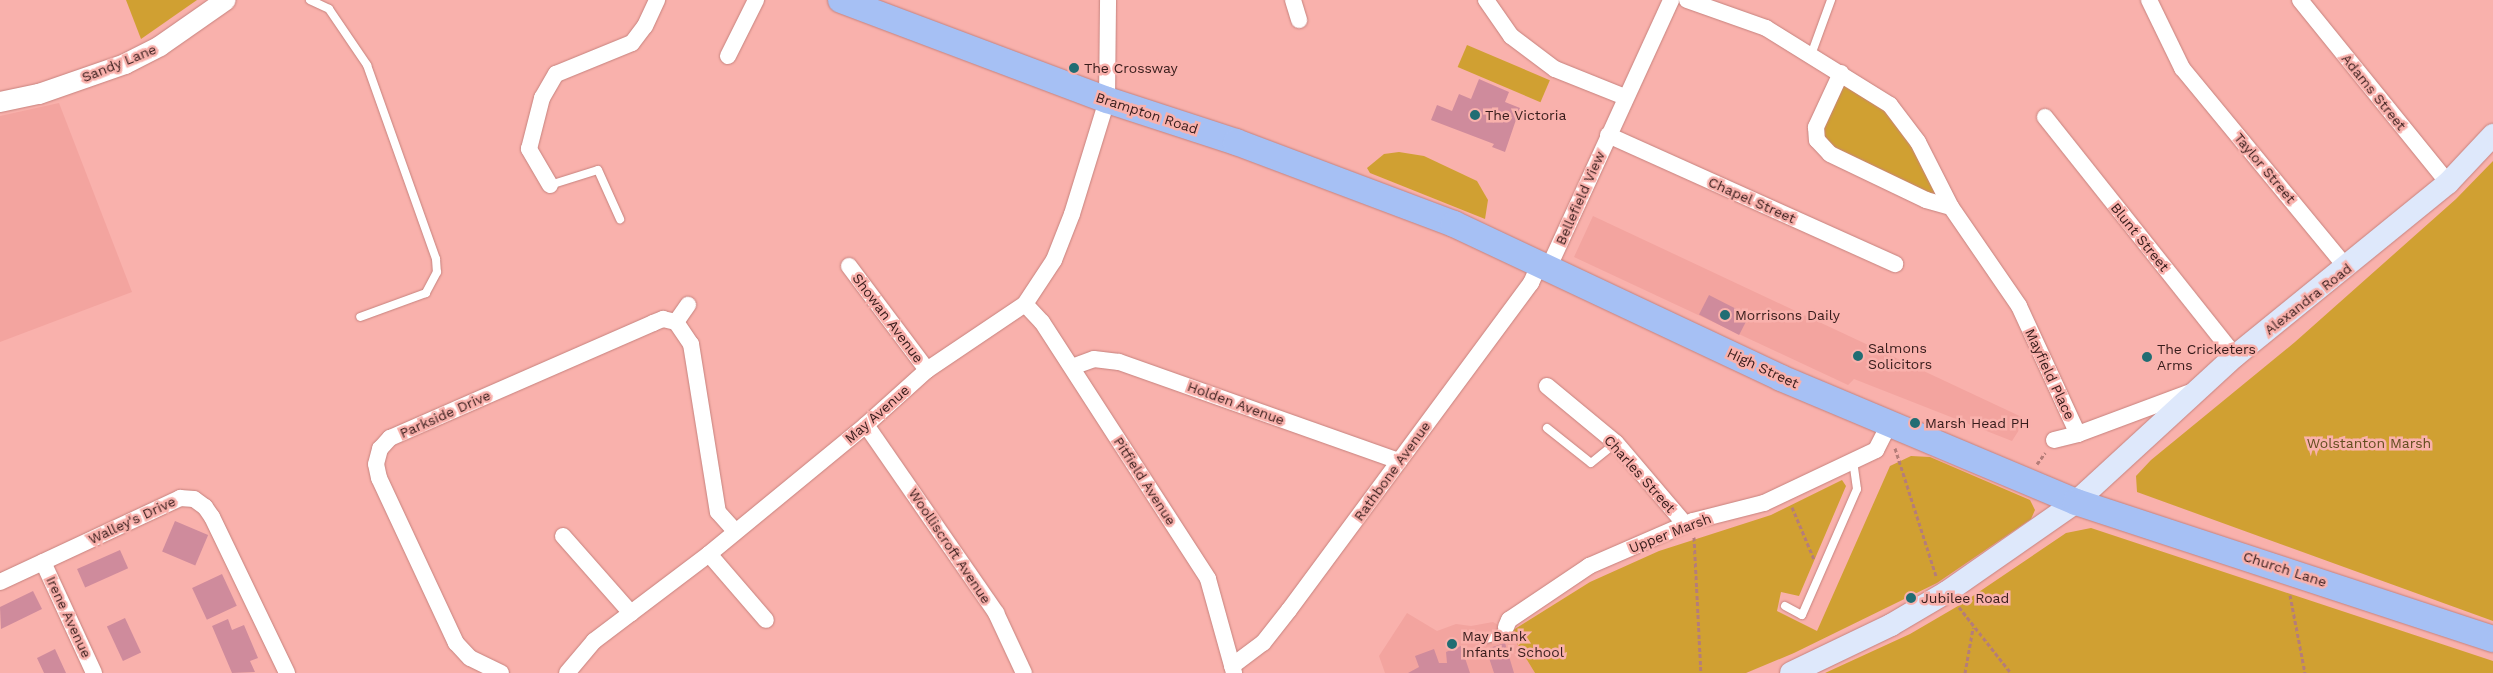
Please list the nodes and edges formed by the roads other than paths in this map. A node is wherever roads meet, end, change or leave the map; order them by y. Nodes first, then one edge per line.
1 (226, 0) edge
2 (310, 0) edge
3 (657, 0) edge
4 (756, 0) edge
5 (841, 0) edge
6 (1108, 0) edge
7 (1292, 0) edge
8 (1486, 0) edge
9 (1671, 0) edge
10 (1687, 0) edge
11 (1831, 0) edge
12 (2149, 0) edge
13 (2300, 0) edge
14 (882, 8) edge
15 (1300, 20) dead end
16 (1811, 55) junction
17 (728, 56) dead end
18 (1841, 73) junction
19 (1626, 97) junction
20 (1107, 100) junction
21 (0, 102) edge
22 (2045, 117) dead end
23 (1610, 131) junction
24 (2493, 135) edge
25 (2448, 183) junction
26 (550, 186) joint
27 (1951, 207) junction
28 (620, 219) dead end
29 (1454, 224) joint
30 (1894, 264) dead end
31 (849, 266) dead end
32 (1544, 267) junction
33 (2347, 268) junction
34 (1025, 304) junction
35 (688, 305) dead end
36 (360, 317) dead end
37 (676, 322) junction
38 (2235, 356) junction
39 (1072, 367) junction
40 (927, 370) junction
41 (1547, 386) dead end
42 (2199, 389) junction
43 (866, 425) junction
44 (1889, 425) junction
45 (1547, 428) dead end
46 (2078, 434) junction
47 (2054, 440) road end
48 (1616, 443) junction
49 (1399, 461) junction
50 (1853, 461) junction
51 (2076, 502) junction
52 (1689, 523) junction
53 (735, 531) junction
54 (563, 536) dead end
55 (709, 554) junction
56 (43, 562) junction
57 (0, 582) edge
58 (1785, 606) dead end
59 (631, 613) junction
60 (766, 620) dead end
61 (1506, 627) joint
62 (2493, 639) edge
63 (1483, 640) dead end
64 (1233, 669) edge
65 (94, 673) edge
66 (287, 673) edge
67 (501, 673) edge
68 (567, 673) edge
69 (1024, 673) edge
70 (1791, 673) edge

1 - 21 street, Sandy Lane
2 - 36 lane
3 - 26 street
4 - 17 street
5 - 14 highway, Brampton Road
6 - 20 street
7 - 15 street
8 - 19 street
9 - 19 street, Bellefield View
10 - 16 street, Mayfield Place
11 - 16 lane
12 - 33 street, Taylor Street
13 - 25 street, Adams Street
14 - 20 highway, Brampton Road
16 - 18 street, Mayfield Place
18 - 27 street, Mayfield Place
18 - 27 street
19 - 23 street, Bellefield View
20 - 29 highway, Brampton Road
20 - 34 street, May Avenue
22 - 38 street, Blunt Street
23 - 30 street, Chapel Street
23 - 32 street, Bellefield View
24 - 25 main road, Alexandra Road
25 - 33 main road, Alexandra Road
26 - 28 lane
27 - 46 street, Mayfield Place
29 - 32 highway, High Street
31 - 40 street, Showan Avenue
32 - 44 highway, High Street
32 - 49 street, Rathbone Avenue
33 - 38 main road, Alexandra Road
34 - 39 street, Pitfield Avenue
34 - 40 street, May Avenue
35 - 37 street
37 - 53 street
37 - 67 street, Parkside Drive
38 - 42 main road, Alexandra Road
39 - 49 street, Holden Avenue
39 - 64 street, Pitfield Avenue
40 - 43 street, May Avenue
41 - 48 street, Charles Street
42 - 46 street, Mayfield Place
42 - 51 main road, Alexandra Road
43 - 53 street, May Avenue
43 - 69 street, Woolliscroft Avenue
44 - 50 street, Upper Marsh
44 - 51 highway, High Street
45 - 48 lane
46 - 47 street
48 - 52 street, Charles Street
49 - 64 street, Rathbone Avenue
50 - 52 street, Upper Marsh
50 - 58 lane
51 - 62 highway, Church Lane
51 - 70 main road, Alexandra Road
52 - 61 street, Upper Marsh
53 - 55 street, May Avenue
54 - 59 street
55 - 59 street, May Avenue
55 - 60 street
56 - 57 street, Walley's Drive
56 - 65 street, Irene Avenue
56 - 66 street, Walley's Drive
59 - 68 street, May Avenue
61 - 63 lane

